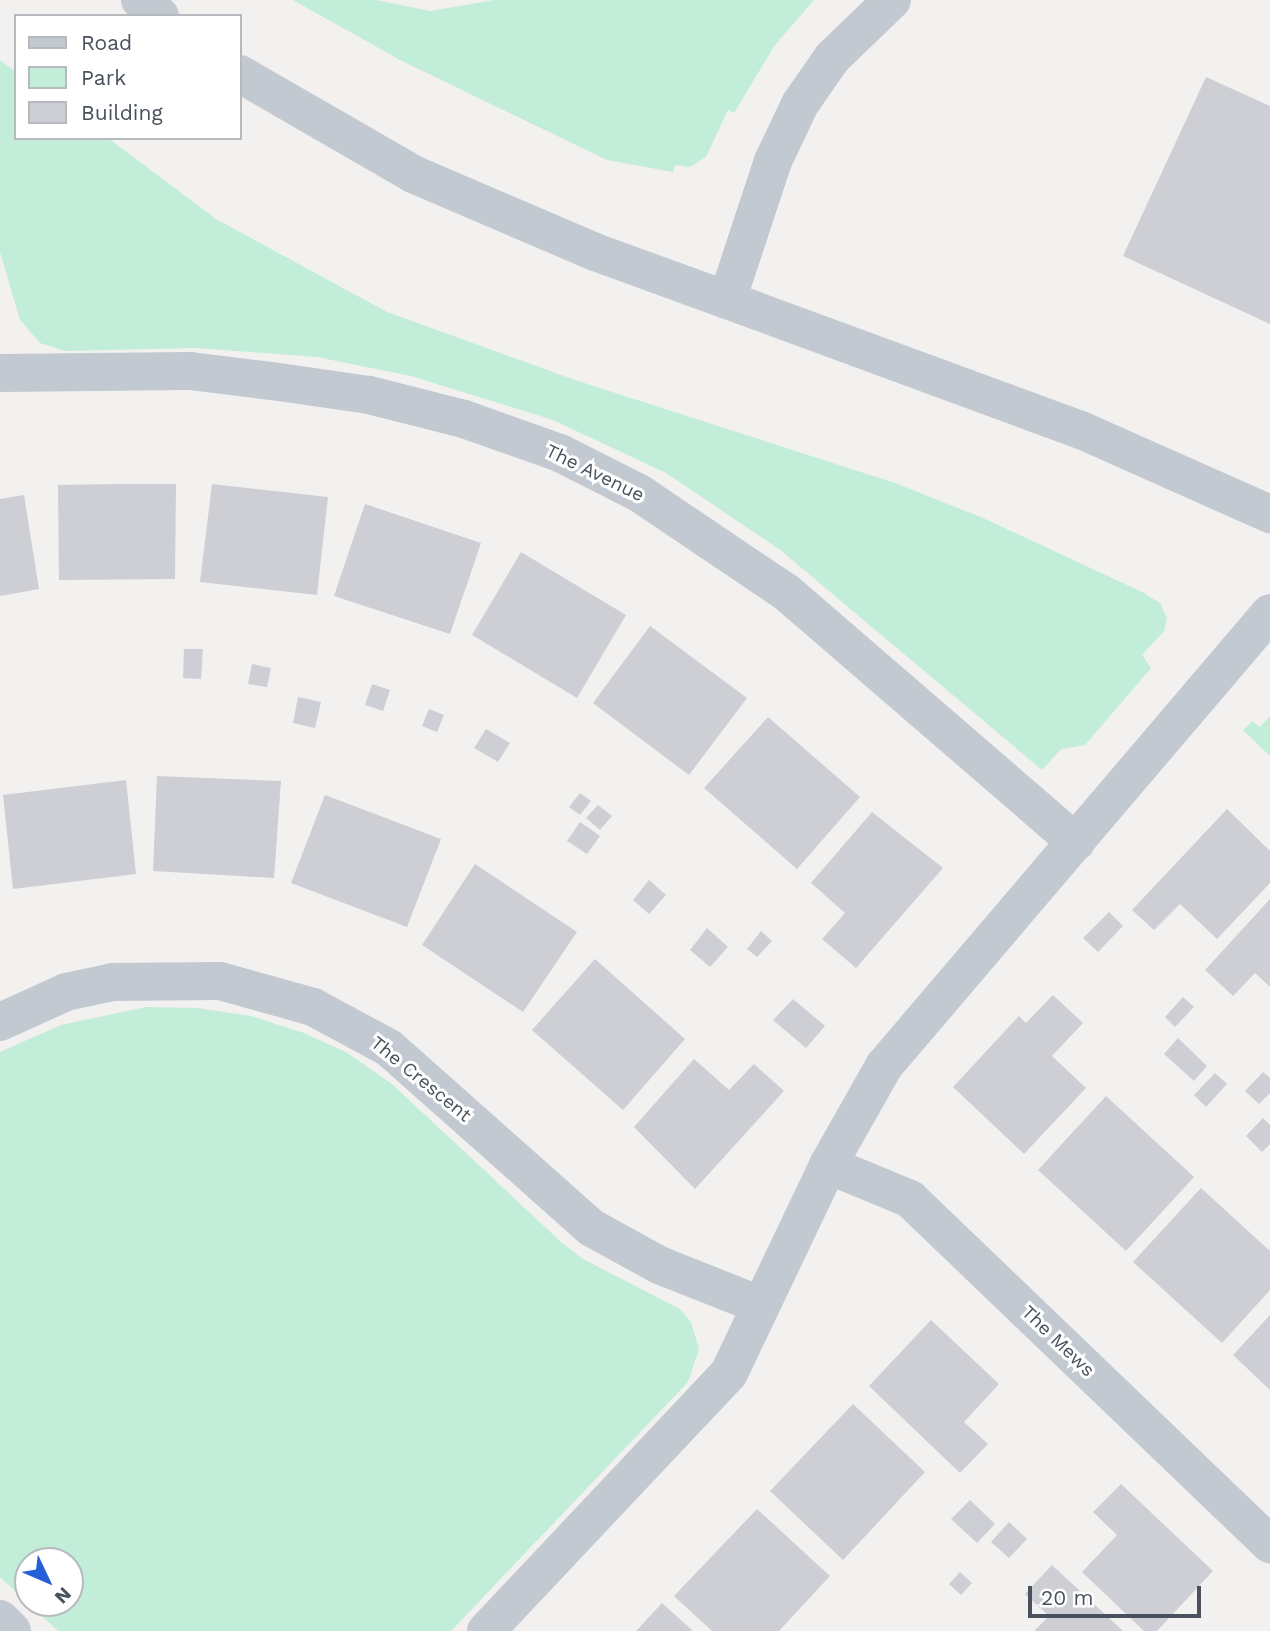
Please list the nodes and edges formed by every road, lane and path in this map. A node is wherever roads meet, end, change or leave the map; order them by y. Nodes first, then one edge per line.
1 (140, 0) edge
2 (892, 0) edge
3 (158, 14) edge
4 (242, 75) edge
5 (727, 300) junction
6 (1, 365) edge
7 (1270, 514) edge
8 (1270, 613) edge
9 (1076, 842) junction
10 (0, 1022) edge
11 (828, 1165) junction
12 (760, 1305) junction
13 (1270, 1544) edge
14 (0, 1619) edge
15 (12, 1631) edge
16 (486, 1631) edge

1 - 3 street
2 - 5 street
4 - 5 street
5 - 7 street
6 - 9 street, The Avenue
8 - 9 street
9 - 11 street
10 - 12 street, The Crescent
11 - 12 street
11 - 13 street, The Mews
12 - 16 street
14 - 15 street

